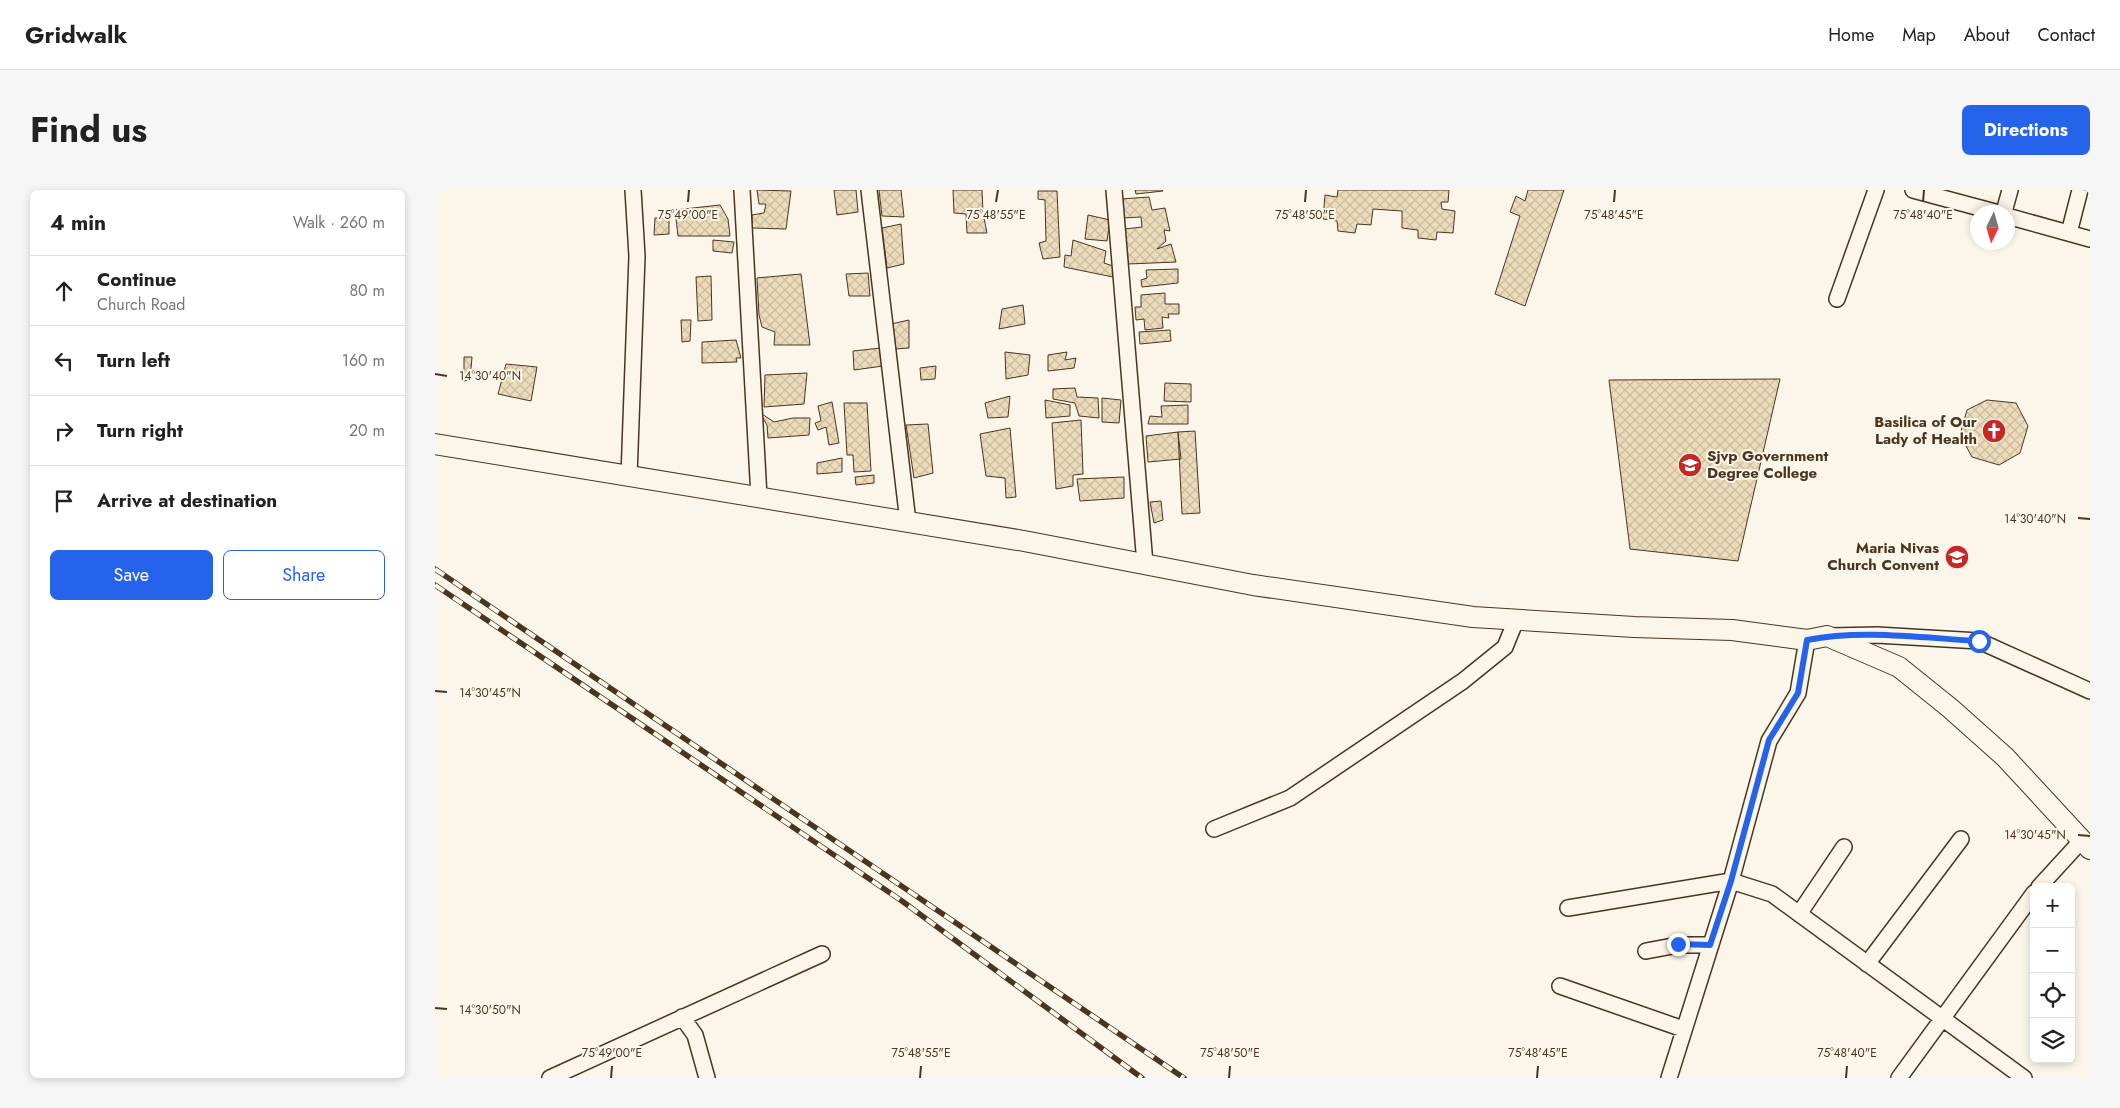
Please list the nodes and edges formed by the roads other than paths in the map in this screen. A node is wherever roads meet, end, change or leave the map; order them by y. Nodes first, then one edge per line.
1 (633, 190) edge
2 (742, 190) edge
3 (869, 190) edge
4 (1114, 190) edge
5 (1876, 190) edge
6 (1913, 190) edge
7 (2010, 190) edge
8 (2080, 190) edge
9 (1943, 194) edge
10 (1975, 205) edge
11 (2006, 205) edge
12 (2015, 218) edge
13 (2069, 233) junction
14 (2090, 238) edge
15 (1837, 299) dead end
16 (435, 444) edge
17 (629, 476) junction
18 (759, 498) junction
19 (908, 522) junction
20 (1145, 564) junction
21 (1516, 620) junction
22 (1827, 636) junction
23 (1807, 640) junction
24 (2090, 691) edge
25 (1214, 829) dead end
26 (1961, 839) dead end
27 (2086, 845) edge
28 (1844, 847) dead end
29 (1731, 881) junction
30 (2043, 883) edge
31 (2030, 898) edge
32 (1568, 908) dead end
33 (1799, 914) junction
34 (1710, 945) junction
35 (1646, 951) dead end
36 (823, 954) dead end
37 (1867, 964) junction
38 (1561, 986) dead end
39 (682, 1017) junction
40 (1942, 1018) junction
41 (1683, 1029) junction
42 (550, 1078) edge
43 (707, 1078) edge
44 (1669, 1078) edge
45 (1899, 1078) edge
46 (2024, 1078) edge

1 - 17 street
2 - 18 street
3 - 19 street
4 - 20 street
5 - 15 street
6 - 9 street
7 - 11 street
8 - 13 street
9 - 10 street
12 - 13 street
13 - 14 street
16 - 17 main road
17 - 18 main road
18 - 19 main road
19 - 20 main road
20 - 21 main road
21 - 23 main road
21 - 25 street
22 - 23 main road
22 - 24 street
22 - 27 main road
23 - 29 street
26 - 37 street
27 - 30 street
28 - 33 street
29 - 32 street
29 - 33 street
29 - 34 street
31 - 40 street
33 - 37 street
34 - 35 street
34 - 41 street
36 - 39 street
37 - 40 street
38 - 41 street
39 - 42 street
39 - 43 street
40 - 45 street
40 - 46 street
41 - 44 street

